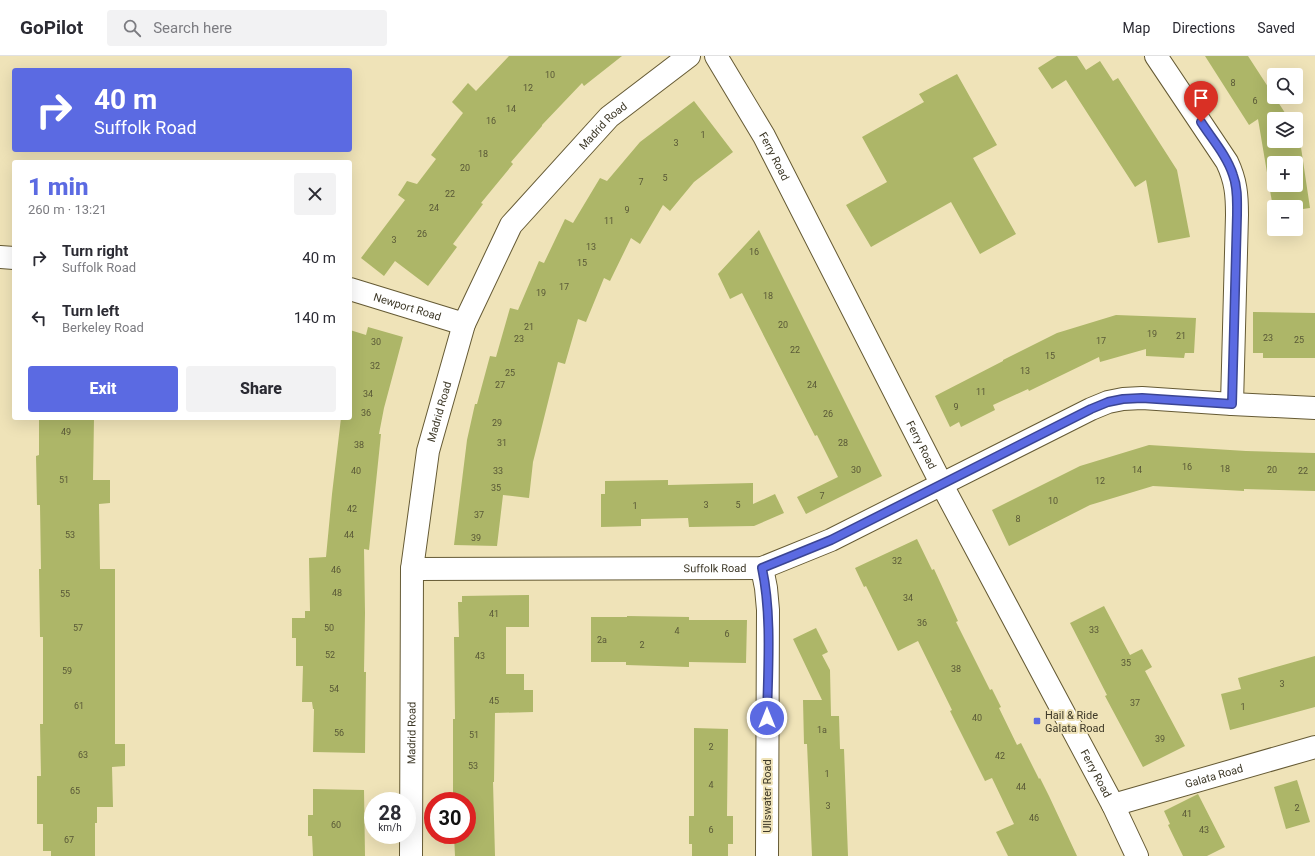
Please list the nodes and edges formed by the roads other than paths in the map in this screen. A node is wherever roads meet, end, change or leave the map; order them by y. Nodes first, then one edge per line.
1 (689, 56) edge
2 (716, 56) edge
3 (1156, 56) edge
4 (0, 257) edge
5 (12, 258) edge
6 (352, 290) edge
7 (464, 324) junction
8 (1232, 404) junction
9 (1315, 408) edge
10 (942, 485) junction
11 (762, 568) junction
12 (412, 569) junction
13 (1315, 747) edge
14 (1113, 805) junction
15 (411, 856) edge
16 (767, 856) edge
17 (1137, 856) edge

1 - 7 street, Madrid Road
2 - 10 street, Ferry Road
3 - 8 street
4 - 5 street
6 - 7 street, Newport Road
7 - 12 street, Madrid Road
8 - 9 street, Suffolk Road
8 - 10 street, Suffolk Road
10 - 11 street, Suffolk Road
10 - 14 street, Ferry Road
11 - 12 street, Suffolk Road
11 - 16 street, Ullswater Road
12 - 15 street, Madrid Road
13 - 14 street, Galata Road
14 - 17 street, Ferry Road

